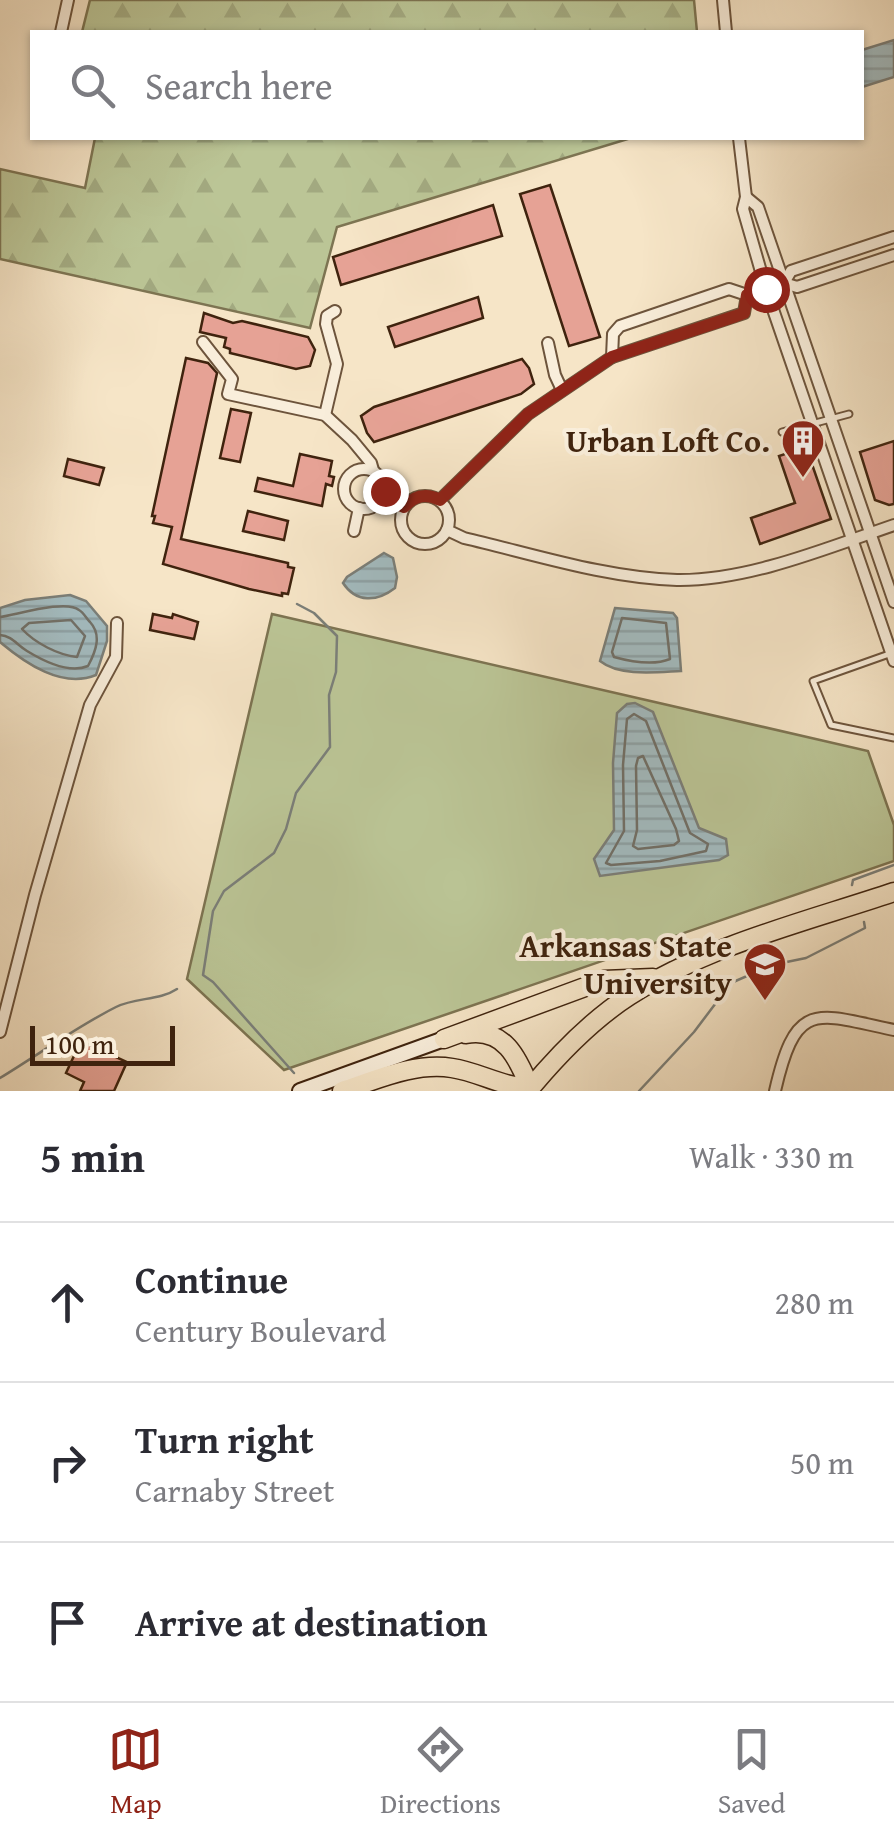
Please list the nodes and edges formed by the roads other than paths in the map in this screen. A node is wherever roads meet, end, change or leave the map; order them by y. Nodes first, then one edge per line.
1 (68, 0) edge
2 (723, 0) edge
3 (62, 30) edge
4 (726, 30) edge
5 (739, 140) edge
6 (746, 197) junction
7 (894, 237) edge
8 (894, 255) edge
9 (784, 283) junction
10 (766, 289) junction
11 (747, 295) junction
12 (335, 311) dead end
13 (203, 342) dead end
14 (548, 343) dead end
15 (612, 357) junction
16 (562, 390) junction
17 (849, 414) dead end
18 (326, 415) junction
19 (832, 420) junction
20 (814, 425) junction
21 (782, 432) dead end
22 (360, 450) junction
23 (355, 470) junction
24 (373, 470) junction
25 (383, 498) junction
26 (440, 500) junction
27 (404, 507) junction
28 (359, 508) junction
29 (894, 525) edge
30 (354, 530) dead end
31 (447, 530) junction
32 (871, 533) junction
33 (854, 539) junction
34 (894, 602) edge
35 (117, 623) dead end
36 (893, 655) edge
37 (892, 738) edge
38 (894, 892) edge
39 (659, 978) junction
40 (894, 1030) edge
41 (0, 1032) edge
42 (444, 1039) junction
43 (529, 1090) edge
44 (300, 1091) edge
45 (342, 1091) edge
46 (776, 1091) edge

1 - 3 street
2 - 4 street
5 - 6 street
6 - 9 street
6 - 10 street
7 - 9 street
8 - 9 street
9 - 10 street
9 - 19 street
10 - 11 street
10 - 20 street
11 - 15 street
11 - 15 street
12 - 18 street
13 - 18 street
14 - 16 street
15 - 16 street
16 - 26 street
17 - 19 lane
18 - 22 street
19 - 20 lane
19 - 32 street
20 - 21 lane
20 - 33 street
22 - 23 street
22 - 24 street
23 - 24 street
23 - 28 street
24 - 25 street
25 - 27 street
25 - 28 street
26 - 27 street
26 - 31 street
27 - 31 street
28 - 30 street
29 - 32 street
31 - 33 street
32 - 33 street
32 - 34 street
33 - 36 street
35 - 41 street
36 - 37 lane
38 - 39 highway
39 - 42 highway
39 - 43 highway
40 - 46 street
42 - 43 highway
42 - 44 main road
43 - 45 highway

